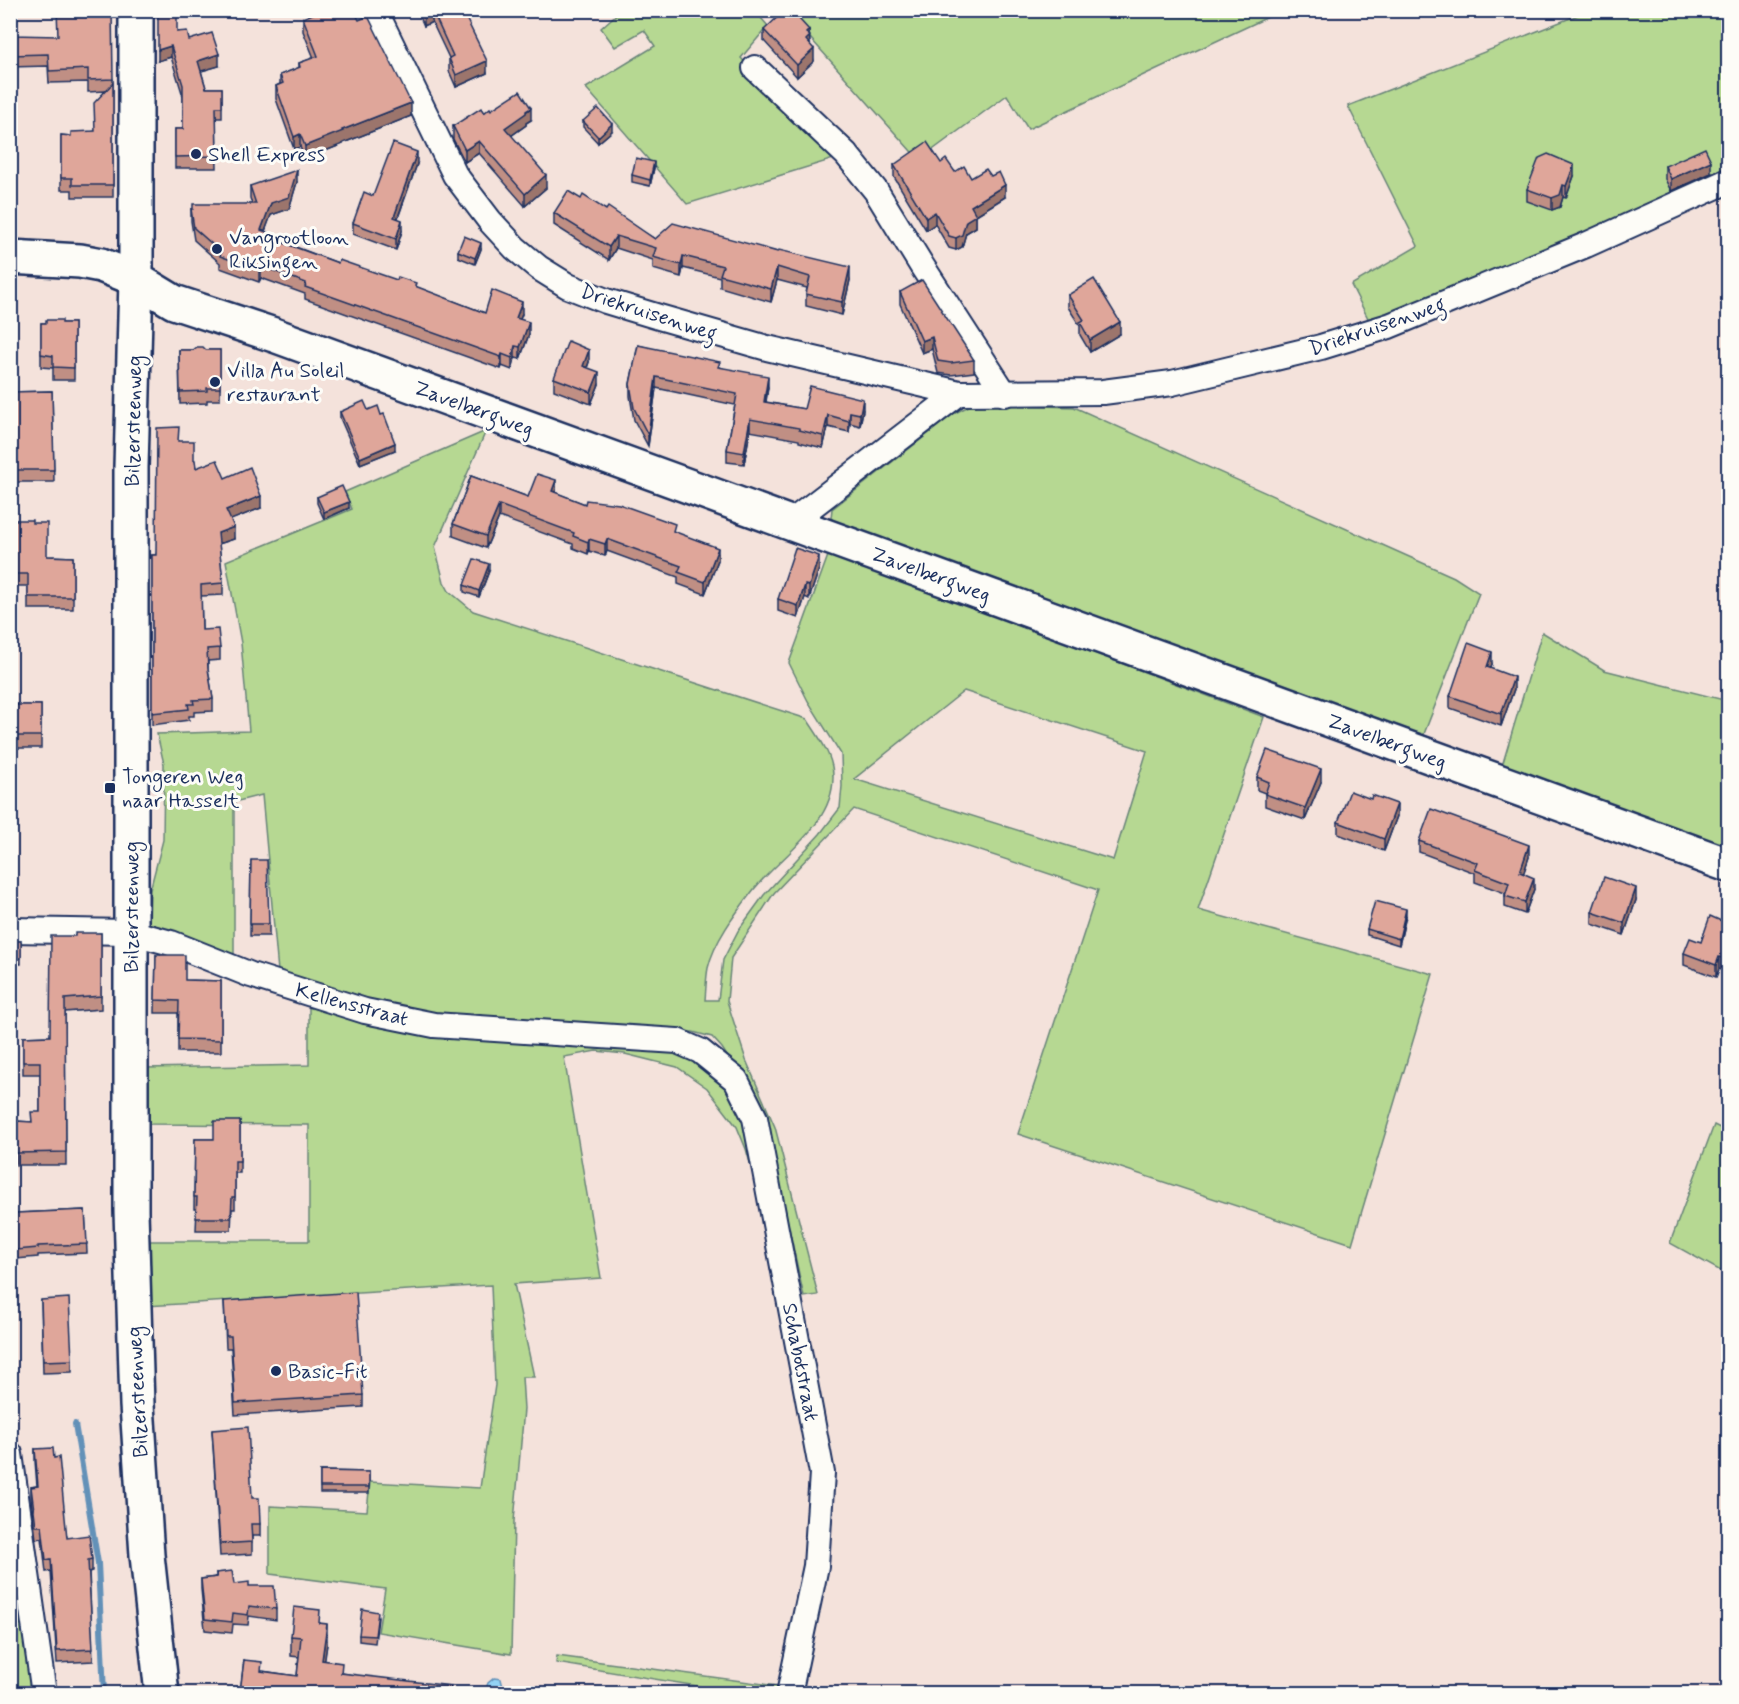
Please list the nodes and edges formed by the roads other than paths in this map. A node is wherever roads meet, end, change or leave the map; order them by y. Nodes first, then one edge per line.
1 (136, 10) edge
2 (375, 10) edge
3 (755, 68) dead end
4 (1728, 181) edge
5 (10, 257) edge
6 (136, 279) junction
7 (959, 393) junction
8 (1005, 394) junction
9 (790, 523) junction
10 (1728, 865) edge
11 (10, 930) edge
12 (130, 932) junction
13 (700, 1051) joint
14 (10, 1454) edge
15 (44, 1694) edge
16 (162, 1694) edge
17 (789, 1694) edge

1 - 6 main road, Bilzersteenweg
2 - 7 street, Driekruisenweg
3 - 8 street
4 - 8 street, Driekruisenweg
5 - 6 main road, Zavelbergweg
6 - 9 main road, Zavelbergweg
6 - 12 main road, Bilzersteenweg
7 - 8 street, Driekruisenweg
7 - 9 street
9 - 10 main road, Zavelbergweg
11 - 12 street, Kellensstraat
12 - 13 street, Kellensstraat
12 - 16 main road, Bilzersteenweg
13 - 17 street, Schabotstraat
14 - 15 street

